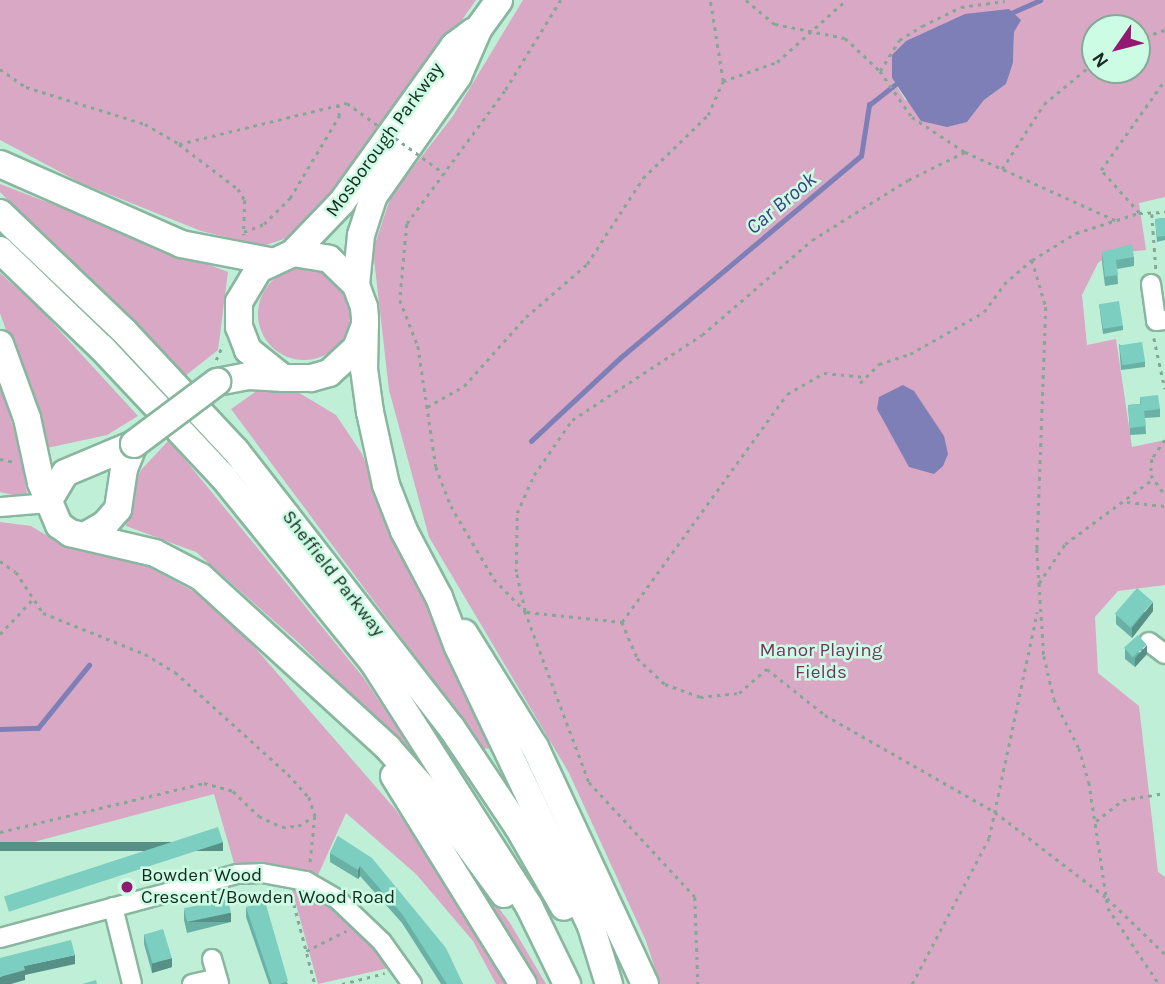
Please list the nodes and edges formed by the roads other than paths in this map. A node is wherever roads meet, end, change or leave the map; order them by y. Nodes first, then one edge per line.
1 (499, 0) edge
2 (479, 28) junction
3 (0, 164) edge
4 (0, 213) edge
5 (0, 250) edge
6 (281, 257) junction
7 (356, 285) junction
8 (1151, 285) road end
9 (1161, 320) edge
10 (365, 325) junction
11 (244, 342) junction
12 (0, 344) edge
13 (283, 378) junction
14 (216, 382) junction
15 (134, 444) junction
16 (49, 502) junction
17 (0, 507) edge
18 (88, 534) junction
19 (439, 597) junction
20 (1149, 642) edge
21 (1165, 654) edge
22 (353, 717) junction
23 (113, 907) junction
24 (0, 938) edge
25 (212, 959) dead end
26 (218, 981) edge
27 (132, 984) edge
28 (192, 984) edge
29 (412, 984) edge
30 (523, 984) edge
31 (559, 984) edge
32 (567, 984) edge
33 (603, 984) edge
34 (610, 984) edge
35 (645, 984) edge

1 - 2 highway, Mosborough Parkway
2 - 6 highway, Mosborough Parkway
2 - 7 highway, Mosborough Parkway
3 - 6 highway
4 - 33 highway, Sheffield Parkway
5 - 32 highway, Sheffield Parkway
6 - 7 highway
6 - 11 highway
7 - 10 highway
8 - 9 street
10 - 13 highway
10 - 19 highway
11 - 13 highway
11 - 14 highway
12 - 16 highway
13 - 14 highway
14 - 15 highway, bridge
15 - 16 highway
15 - 18 highway
16 - 17 street
16 - 18 highway
18 - 22 highway
19 - 34 highway
19 - 35 highway
20 - 21 street
22 - 30 highway
22 - 31 highway
23 - 24 street
23 - 27 street
23 - 29 street
25 - 26 street
26 - 28 street

